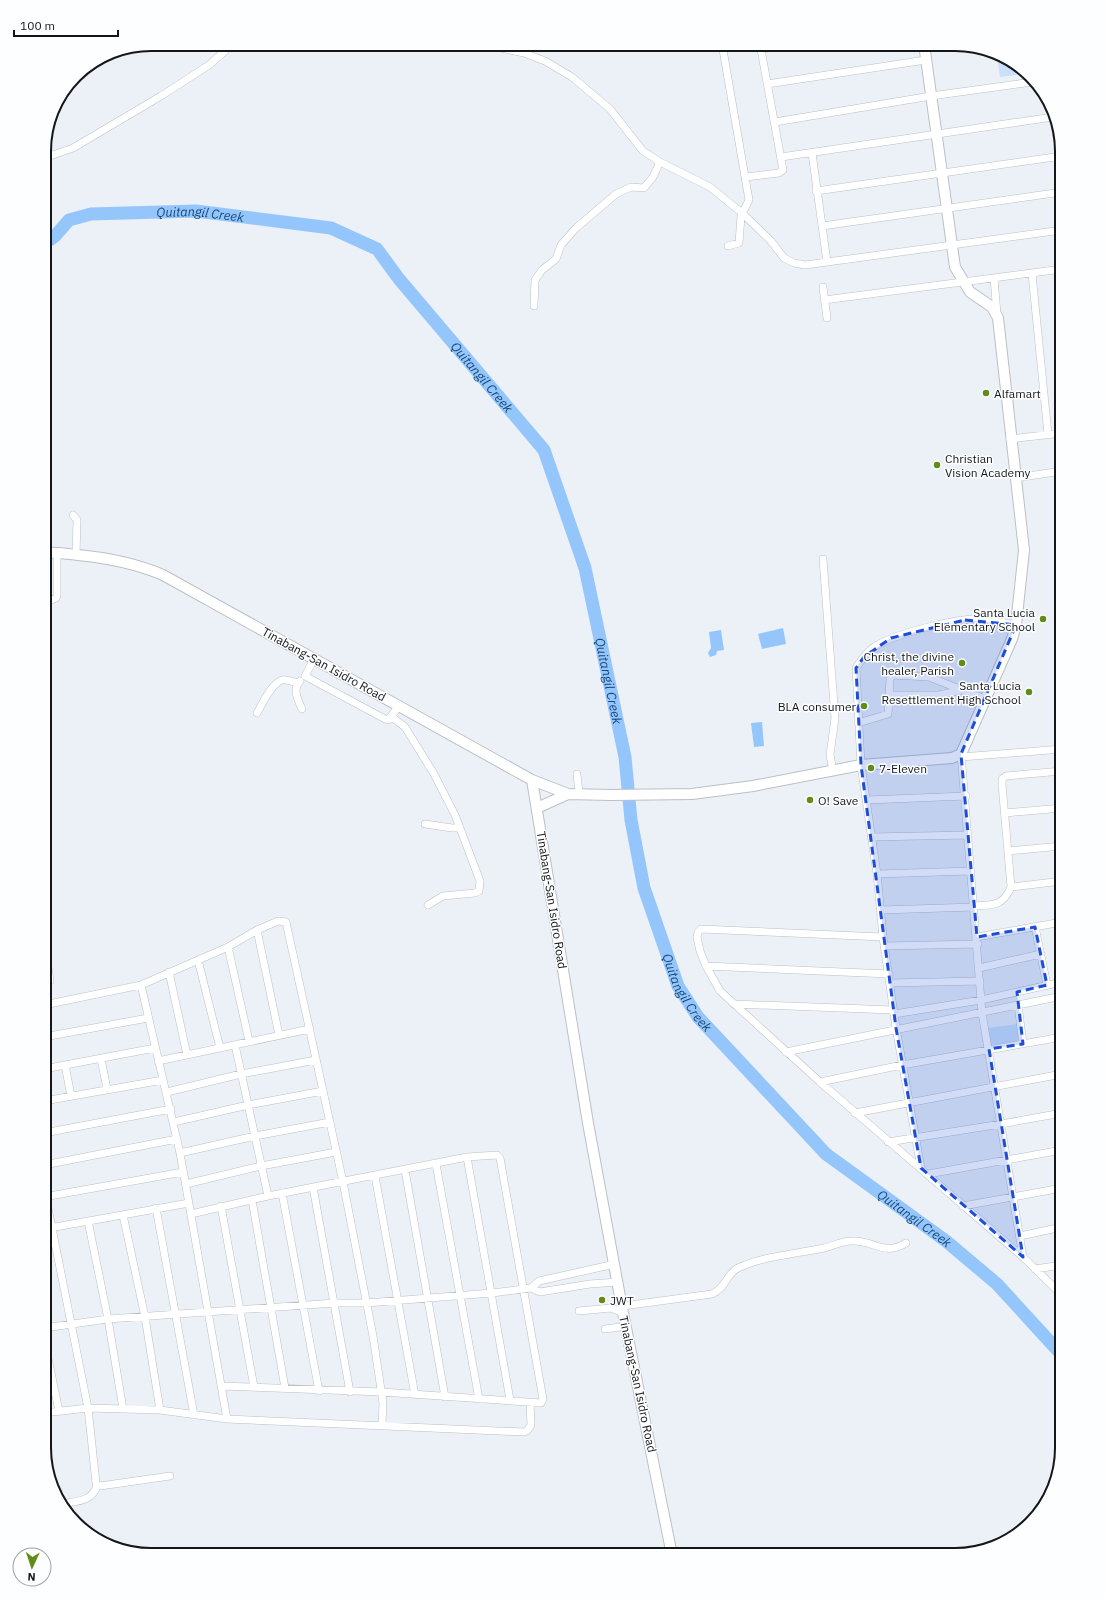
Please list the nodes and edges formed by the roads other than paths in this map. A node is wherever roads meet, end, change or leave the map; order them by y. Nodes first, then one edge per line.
1 (225, 51) edge
2 (515, 51) edge
3 (723, 51) edge
4 (762, 51) edge
5 (925, 51) edge
6 (926, 60) junction
7 (1028, 83) edge
8 (768, 84) junction
9 (931, 96) junction
10 (1049, 118) edge
11 (775, 122) junction
12 (936, 135) junction
13 (812, 154) junction
14 (51, 156) edge
15 (782, 157) junction
16 (1055, 157) edge
17 (660, 162) junction
18 (941, 172) junction
19 (746, 177) junction
20 (816, 191) junction
21 (1055, 193) edge
22 (946, 208) junction
23 (742, 213) junction
24 (822, 226) junction
25 (1055, 231) edge
26 (952, 245) junction
27 (728, 246) dead end
28 (827, 262) junction
29 (1055, 270) edge
30 (1032, 274) junction
31 (994, 278) junction
32 (964, 283) junction
33 (823, 286) dead end
34 (824, 300) junction
35 (534, 306) dead end
36 (827, 318) dead end
37 (998, 318) junction
38 (1048, 434) junction
39 (1055, 434) edge
40 (1010, 439) junction
41 (1055, 472) edge
42 (1015, 478) junction
43 (73, 515) dead end
44 (51, 552) edge
45 (57, 552) junction
46 (76, 555) junction
47 (823, 560) dead end
48 (51, 600) edge
49 (1016, 625) junction
50 (314, 659) junction
51 (305, 676) junction
52 (298, 683) junction
53 (961, 690) junction
54 (889, 695) junction
55 (985, 699) junction
56 (400, 706) junction
57 (302, 709) dead end
58 (258, 712) dead end
59 (392, 717) junction
60 (858, 723) junction
61 (1055, 749) edge
62 (961, 756) junction
63 (861, 765) junction
64 (833, 771) junction
65 (1055, 772) edge
66 (577, 774) dead end
67 (532, 780) junction
68 (568, 794) junction
69 (579, 794) junction
70 (966, 796) junction
71 (867, 800) junction
72 (537, 808) junction
73 (1055, 809) edge
74 (1005, 813) junction
75 (426, 824) dead end
76 (460, 828) junction
77 (968, 835) junction
78 (871, 837) junction
79 (1055, 847) edge
80 (1008, 851) junction
81 (970, 871) junction
82 (877, 874) junction
83 (1055, 882) edge
84 (1011, 887) junction
85 (428, 905) dead end
86 (975, 907) junction
87 (880, 910) junction
88 (1055, 923) edge
89 (1035, 927) junction
90 (257, 930) junction
91 (884, 937) junction
92 (977, 941) junction
93 (886, 946) junction
94 (228, 947) junction
95 (1041, 954) junction
96 (198, 960) junction
97 (706, 966) junction
98 (979, 968) junction
99 (169, 972) junction
100 (889, 974) junction
101 (980, 981) junction
102 (890, 983) junction
103 (1055, 983) edge
104 (1047, 985) junction
105 (141, 986) junction
106 (1055, 997) edge
107 (981, 1000) junction
108 (51, 1004) edge
109 (734, 1004) junction
110 (1018, 1005) junction
111 (894, 1012) junction
112 (982, 1013) junction
113 (148, 1018) junction
114 (896, 1028) junction
115 (310, 1029) junction
116 (279, 1035) junction
117 (51, 1037) edge
118 (1055, 1038) edge
119 (250, 1041) junction
120 (1023, 1044) junction
121 (235, 1045) junction
122 (155, 1048) junction
123 (220, 1048) junction
124 (989, 1050) junction
125 (786, 1052) junction
126 (187, 1055) junction
127 (101, 1059) junction
128 (316, 1060) junction
129 (158, 1061) junction
130 (902, 1065) junction
131 (65, 1066) junction
132 (51, 1068) edge
133 (241, 1074) junction
134 (1055, 1075) edge
135 (163, 1080) junction
136 (820, 1082) junction
137 (996, 1087) junction
138 (107, 1089) junction
139 (323, 1091) junction
140 (167, 1092) junction
141 (71, 1096) junction
142 (51, 1100) edge
143 (909, 1102) junction
144 (248, 1105) junction
145 (171, 1110) junction
146 (855, 1112) junction
147 (1055, 1114) edge
148 (174, 1122) junction
149 (330, 1122) junction
150 (1001, 1124) junction
151 (51, 1132) edge
152 (255, 1136) junction
153 (915, 1137) junction
154 (177, 1139) junction
155 (888, 1142) junction
156 (1055, 1151) edge
157 (336, 1152) junction
158 (180, 1153) junction
159 (467, 1158) junction
160 (1007, 1160) junction
161 (51, 1164) edge
162 (436, 1164) junction
163 (261, 1166) junction
164 (921, 1168) junction
165 (405, 1170) junction
166 (183, 1172) junction
167 (928, 1174) junction
168 (375, 1176) junction
169 (343, 1182) junction
170 (186, 1184) junction
171 (313, 1187) junction
172 (1055, 1189) edge
173 (282, 1193) junction
174 (51, 1196) edge
175 (268, 1196) junction
176 (1013, 1197) junction
177 (252, 1200) junction
178 (189, 1203) junction
179 (221, 1206) junction
180 (963, 1206) junction
181 (156, 1208) junction
182 (191, 1214) junction
183 (123, 1215) junction
184 (88, 1221) junction
185 (51, 1223) edge
186 (52, 1227) junction
187 (1055, 1228) edge
188 (1020, 1236) junction
189 (906, 1243) dead end
190 (1023, 1257) junction
191 (615, 1264) junction
192 (1055, 1266) edge
193 (1035, 1269) junction
194 (618, 1282) junction
195 (531, 1288) junction
196 (1055, 1288) edge
197 (522, 1290) junction
198 (492, 1293) junction
199 (460, 1295) junction
200 (428, 1297) junction
201 (397, 1299) junction
202 (335, 1303) junction
203 (366, 1303) junction
204 (303, 1306) junction
205 (271, 1309) junction
206 (623, 1309) junction
207 (240, 1311) junction
208 (579, 1311) dead end
209 (208, 1313) junction
210 (176, 1315) junction
211 (144, 1317) junction
212 (108, 1319) junction
213 (72, 1323) junction
214 (627, 1326) junction
215 (51, 1327) edge
216 (605, 1329) dead end
217 (51, 1373) edge
218 (222, 1386) junction
219 (254, 1387) junction
220 (285, 1388) junction
221 (319, 1391) junction
222 (350, 1392) junction
223 (382, 1392) junction
224 (415, 1395) junction
225 (445, 1397) junction
226 (479, 1399) junction
227 (510, 1400) junction
228 (530, 1403) junction
229 (88, 1408) junction
230 (123, 1409) junction
231 (160, 1410) junction
232 (59, 1411) junction
233 (51, 1412) edge
234 (194, 1415) junction
235 (227, 1419) junction
236 (382, 1424) junction
237 (170, 1476) dead end
238 (97, 1486) junction
239 (67, 1503) edge
240 (671, 1548) edge

1 - 14 street
2 - 17 street
3 - 19 street
4 - 8 street
5 - 6 street
6 - 8 street
6 - 9 street
7 - 9 street
8 - 11 street
9 - 11 street
9 - 12 street
10 - 12 street
11 - 15 street
12 - 13 street
12 - 18 street
13 - 15 street
13 - 20 street
15 - 19 street
16 - 18 street
17 - 23 street
17 - 35 street
18 - 20 street
18 - 22 street
19 - 23 street
20 - 24 street
21 - 22 street
22 - 24 street
22 - 26 street
23 - 27 street
23 - 28 street
24 - 28 street
25 - 26 street
26 - 28 street
26 - 32 street
29 - 30 street
30 - 31 street
30 - 38 street
31 - 32 street
31 - 37 street
32 - 34 street
32 - 37 street
33 - 34 street
34 - 36 street
37 - 40 street
38 - 39 street
38 - 40 street
40 - 42 street
41 - 42 street
42 - 49 street
43 - 46 street
44 - 45 street, Tinabang-San Isidro Road
45 - 46 street, Tinabang-San Isidro Road
45 - 48 street
46 - 50 street, Tinabang-San Isidro Road
47 - 64 street
49 - 55 street
49 - 60 street
50 - 51 street
50 - 56 street, Tinabang-San Isidro Road
51 - 52 street
51 - 59 street
52 - 57 street
52 - 58 street
53 - 54 street
53 - 54 street
53 - 55 street
54 - 60 street
55 - 62 street
56 - 59 street
56 - 67 street, Tinabang-San Isidro Road
59 - 76 street
60 - 63 street
61 - 62 street
62 - 63 street
62 - 70 street
63 - 64 street
63 - 71 street
64 - 69 street
65 - 74 street
66 - 69 street
67 - 68 street
67 - 72 street, Tinabang-San Isidro Road
68 - 69 street
68 - 72 street
70 - 71 street
70 - 77 street
71 - 78 street
72 - 191 street, Tinabang-San Isidro Road
73 - 74 street
74 - 80 street
75 - 76 street
76 - 85 street
77 - 78 street
77 - 81 street
78 - 82 street
79 - 80 street
80 - 84 street
81 - 82 street
81 - 86 street
82 - 87 street
83 - 84 street
84 - 86 street
86 - 87 street
86 - 92 street
87 - 91 street
88 - 89 street
89 - 92 street
89 - 95 street
90 - 94 street
90 - 115 street
90 - 116 street
91 - 93 street
91 - 97 street
92 - 93 street
92 - 98 street
93 - 100 street
94 - 96 street
94 - 119 street
95 - 98 street
95 - 104 street
96 - 99 street
96 - 123 street
97 - 100 street
97 - 109 street
98 - 101 street
99 - 105 street
99 - 126 street
100 - 102 street
101 - 102 street
101 - 107 street
102 - 111 street
103 - 104 street
104 - 107 street
105 - 108 street
105 - 113 street
106 - 110 street
107 - 111 street
107 - 112 street
109 - 111 street
109 - 125 street
110 - 112 street
110 - 120 street
111 - 114 street
112 - 114 street
112 - 124 street
113 - 117 street
113 - 122 street
114 - 125 street
114 - 130 street
115 - 116 street
115 - 128 street
116 - 119 street
118 - 120 street
119 - 121 street
120 - 124 street
121 - 123 street
121 - 133 street
122 - 127 street
122 - 129 street
123 - 126 street
124 - 130 street
124 - 137 street
125 - 136 street
126 - 129 street
127 - 131 street
127 - 138 street
128 - 133 street
128 - 139 street
129 - 135 street
130 - 136 street
130 - 143 street
131 - 132 street
131 - 141 street
133 - 140 street
133 - 144 street
134 - 137 street
135 - 138 street
135 - 140 street
136 - 146 street
137 - 143 street
137 - 150 street
138 - 141 street
139 - 144 street
139 - 149 street
140 - 145 street
141 - 142 street
143 - 146 street
143 - 153 street
144 - 148 street
144 - 152 street
145 - 148 street
145 - 151 street
146 - 155 street
147 - 150 street
148 - 154 street
149 - 152 street
149 - 157 street
150 - 153 street
150 - 160 street
152 - 158 street
152 - 163 street
153 - 155 street
153 - 164 street
154 - 158 street
154 - 161 street
155 - 164 street
156 - 160 street
157 - 163 street
157 - 169 street
158 - 166 street
159 - 162 street
159 - 197 street
159 - 198 street
160 - 167 street
160 - 176 street
162 - 165 street
162 - 199 street
163 - 170 street
163 - 175 street
164 - 167 street
165 - 168 street
165 - 200 street
166 - 170 street
166 - 174 street
167 - 180 street
168 - 169 street
168 - 201 street
169 - 171 street
169 - 203 street
170 - 178 street
171 - 173 street
171 - 202 street
172 - 176 street
173 - 175 street
173 - 204 street
175 - 177 street
176 - 180 street
176 - 188 street
177 - 179 street
177 - 205 street
178 - 181 street
178 - 182 street
179 - 182 street
179 - 207 street
180 - 190 street
181 - 183 street
181 - 210 street
182 - 209 street
183 - 184 street
183 - 211 street
184 - 186 street
184 - 212 street
185 - 186 street
186 - 213 street
187 - 188 street
188 - 190 street
189 - 206 street
190 - 193 street
191 - 194 street, Tinabang-San Isidro Road
191 - 195 street
192 - 193 street
193 - 196 street
194 - 195 street
194 - 206 street, Tinabang-San Isidro Road
195 - 197 street
197 - 198 street
197 - 228 street
198 - 199 street
198 - 227 street
199 - 200 street
199 - 226 street
200 - 201 street
200 - 225 street
201 - 203 street
201 - 224 street
202 - 203 street
202 - 204 street
202 - 222 street
203 - 223 street
204 - 205 street
204 - 221 street
205 - 207 street
205 - 220 street
206 - 208 street
206 - 214 street, Tinabang-San Isidro Road
207 - 209 street
207 - 219 street
209 - 210 street
209 - 218 street
210 - 211 street
210 - 234 street
211 - 212 street
211 - 231 street
212 - 213 street
212 - 230 street
213 - 215 street
213 - 229 street
214 - 216 street
214 - 240 street, Tinabang-San Isidro Road
217 - 232 street
218 - 219 street
218 - 235 street
219 - 220 street
220 - 221 street
221 - 222 street
222 - 223 street
223 - 224 street
223 - 236 street
224 - 225 street
225 - 226 street
226 - 227 street
227 - 228 street
228 - 236 street
229 - 230 street
229 - 232 street
229 - 238 street
230 - 231 street
231 - 234 street
232 - 233 street
234 - 235 street
235 - 236 street
237 - 238 street
238 - 239 street

